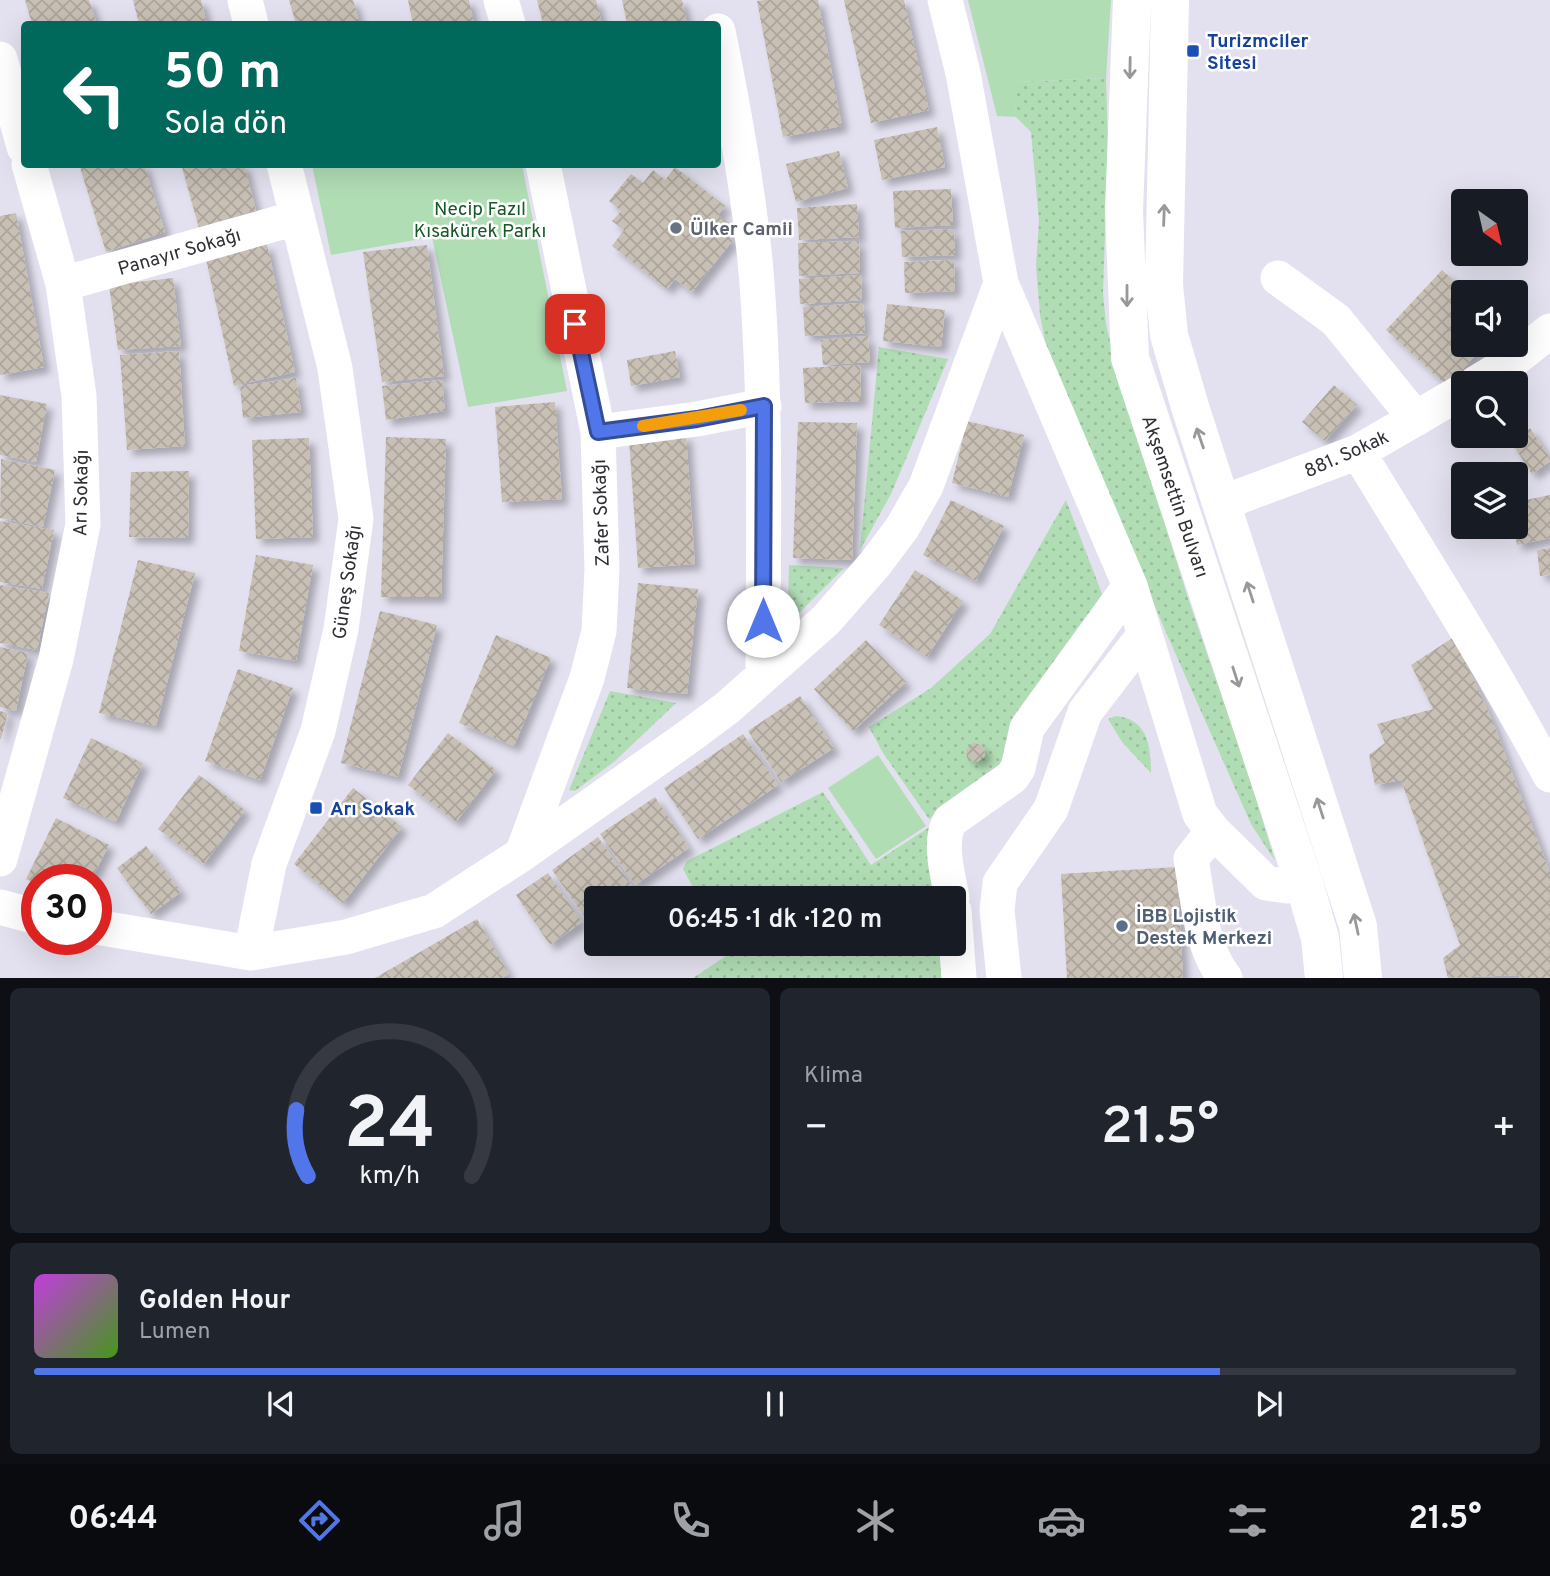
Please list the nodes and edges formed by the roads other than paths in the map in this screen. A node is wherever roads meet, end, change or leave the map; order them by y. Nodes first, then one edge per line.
1 (245, 0) edge
2 (501, 0) edge
3 (711, 0) edge
4 (945, 0) edge
5 (1132, 0) edge
6 (1170, 0) edge
7 (250, 21) edge
8 (507, 21) edge
9 (715, 21) edge
10 (0, 59) edge
11 (721, 60) edge
12 (726, 108) edge
13 (21, 136) edge
14 (30, 168) edge
15 (285, 168) edge
16 (544, 168) edge
17 (296, 218) junction
18 (1278, 278) dead end
19 (1001, 283) junction
20 (63, 284) junction
21 (1550, 331) edge
22 (1496, 371) edge
23 (1451, 398) edge
24 (764, 406) junction
25 (1416, 419) junction
26 (598, 432) junction
27 (1358, 452) junction
28 (1222, 503) junction
29 (1184, 519) junction
30 (1130, 586) junction
31 (1145, 634) junction
32 (763, 675) junction
33 (1550, 775) edge
34 (1213, 831) junction
35 (522, 854) junction
36 (0, 859) edge
37 (1342, 873) junction
38 (1304, 883) junction
39 (951, 886) edge
40 (0, 907) edge
41 (21, 913) edge
42 (112, 930) edge
43 (251, 953) junction
44 (958, 956) edge
45 (960, 978) edge
46 (1004, 978) edge
47 (1225, 978) edge
48 (1324, 978) edge
49 (1363, 978) edge

1 - 7 street
2 - 8 street
3 - 9 street
4 - 19 street
5 -> 29 main road, Akşemsettin Bulvarı
28 -> 6 main road, Akşemsettin Bulvarı
10 - 13 street
11 - 12 street
12 - 24 street
14 - 20 street, Arı Sokağı
15 - 17 street, Güneş Sokağı
16 - 26 street, Zafer Sokağı
17 - 20 street, Panayır Sokağı
17 - 43 street, Güneş Sokağı
18 - 25 street
19 - 30 street
19 - 32 street
20 - 36 street, Arı Sokağı
21 - 22 street
23 - 25 street, 881. Sokak
24 - 26 street
24 - 32 street
25 - 27 street, 881. Sokak
26 - 35 street, Zafer Sokağı
27 - 28 street, 881. Sokak
27 - 33 street
28 - 29 main road
37 -> 28 main road, Akşemsettin Bulvarı
29 -> 38 main road, Akşemsettin Bulvarı
30 - 31 street
30 - 39 street
31 - 34 street
31 - 46 street
32 - 35 street
34 - 38 street
34 - 47 street
35 - 43 street
37 - 38 main road
49 -> 37 main road, Akşemsettin Bulvarı
38 - 48 main road, Akşemsettin Bulvarı
40 - 41 street
42 - 43 street
44 - 45 street

